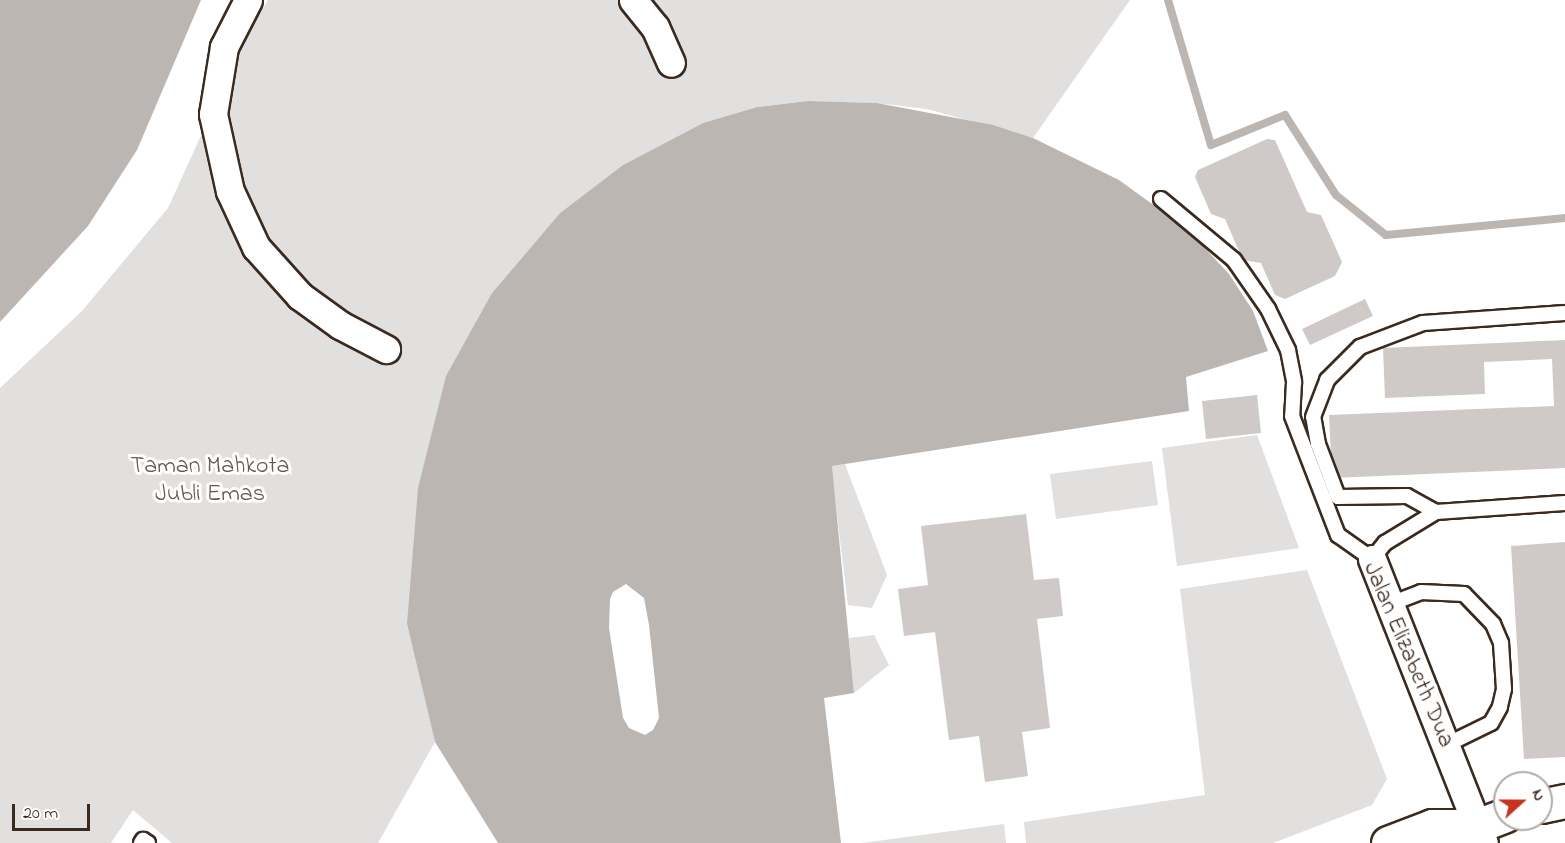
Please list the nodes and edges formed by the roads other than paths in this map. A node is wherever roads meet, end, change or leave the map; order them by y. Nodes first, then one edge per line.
1 (248, 0) edge
2 (633, 0) edge
3 (671, 63) dead end
4 (1161, 199) dead end
5 (1565, 313) edge
6 (386, 349) dead end
7 (1565, 503) edge
8 (1436, 512) junction
9 (1372, 558) junction
10 (1390, 604) junction
11 (1446, 745) junction
12 (1481, 832) edge
13 (141, 843) edge
14 (148, 843) edge
15 (1388, 843) edge

1 - 6 street
2 - 3 street
4 - 9 lane, Jalan Elizabeth Dua
5 - 8 lane
7 - 8 lane
8 - 9 lane
9 - 10 street, Jalan Elizabeth Dua
10 - 11 street, Jalan Elizabeth Dua
10 - 11 lane
11 - 12 street, Jalan Elizabeth Dua
12 - 15 street
13 - 14 lane

